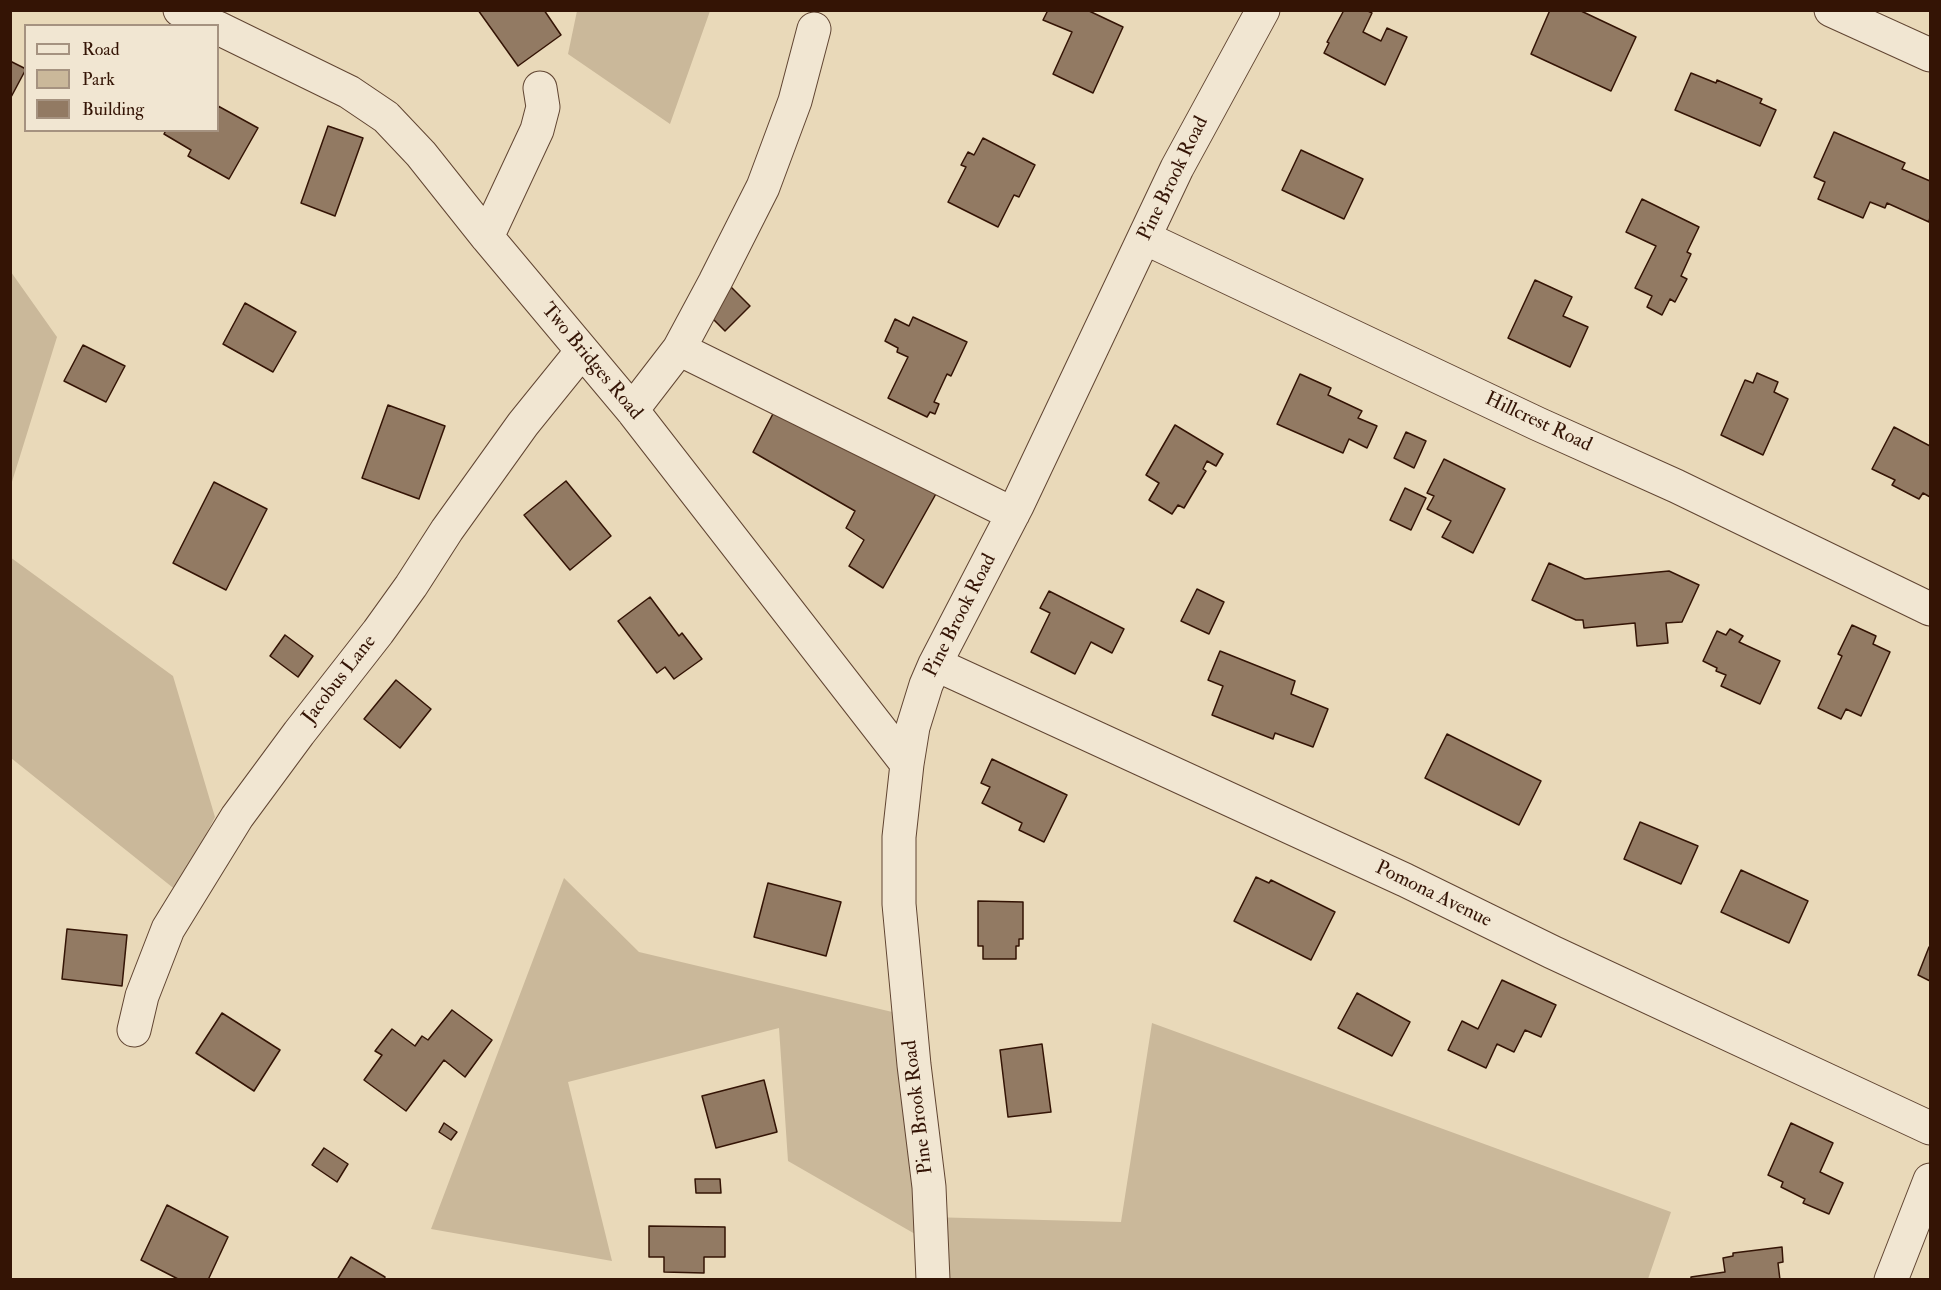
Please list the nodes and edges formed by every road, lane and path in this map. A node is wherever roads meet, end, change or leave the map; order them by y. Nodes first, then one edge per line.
1 (180, 10) edge
2 (1263, 10) edge
3 (1831, 10) edge
4 (208, 24) edge
5 (219, 28) edge
6 (814, 29) dead end
7 (1930, 55) edge
8 (540, 88) dead end
9 (487, 237) junction
10 (1145, 238) junction
11 (680, 349) junction
12 (582, 351) junction
13 (632, 410) junction
14 (1013, 514) junction
15 (1930, 609) edge
16 (935, 664) junction
17 (907, 765) junction
18 (134, 1030) dead end
19 (1930, 1128) edge
20 (1930, 1180) edge
21 (933, 1280) edge
22 (1891, 1280) edge

1 - 4 street
2 - 10 street, Pine Brook Road
3 - 7 street
5 - 9 street, Two Bridges Road
6 - 11 street
8 - 9 street
9 - 12 street, Two Bridges Road
10 - 14 street, Pine Brook Road
10 - 15 street, Hillcrest Road
11 - 13 street
11 - 14 street
12 - 13 street, Two Bridges Road
12 - 18 street, Jacobus Lane
13 - 17 street, Two Bridges Road
14 - 16 street, Pine Brook Road
16 - 17 street, Pine Brook Road
16 - 19 street, Pomona Avenue
17 - 21 street, Pine Brook Road
20 - 22 street

